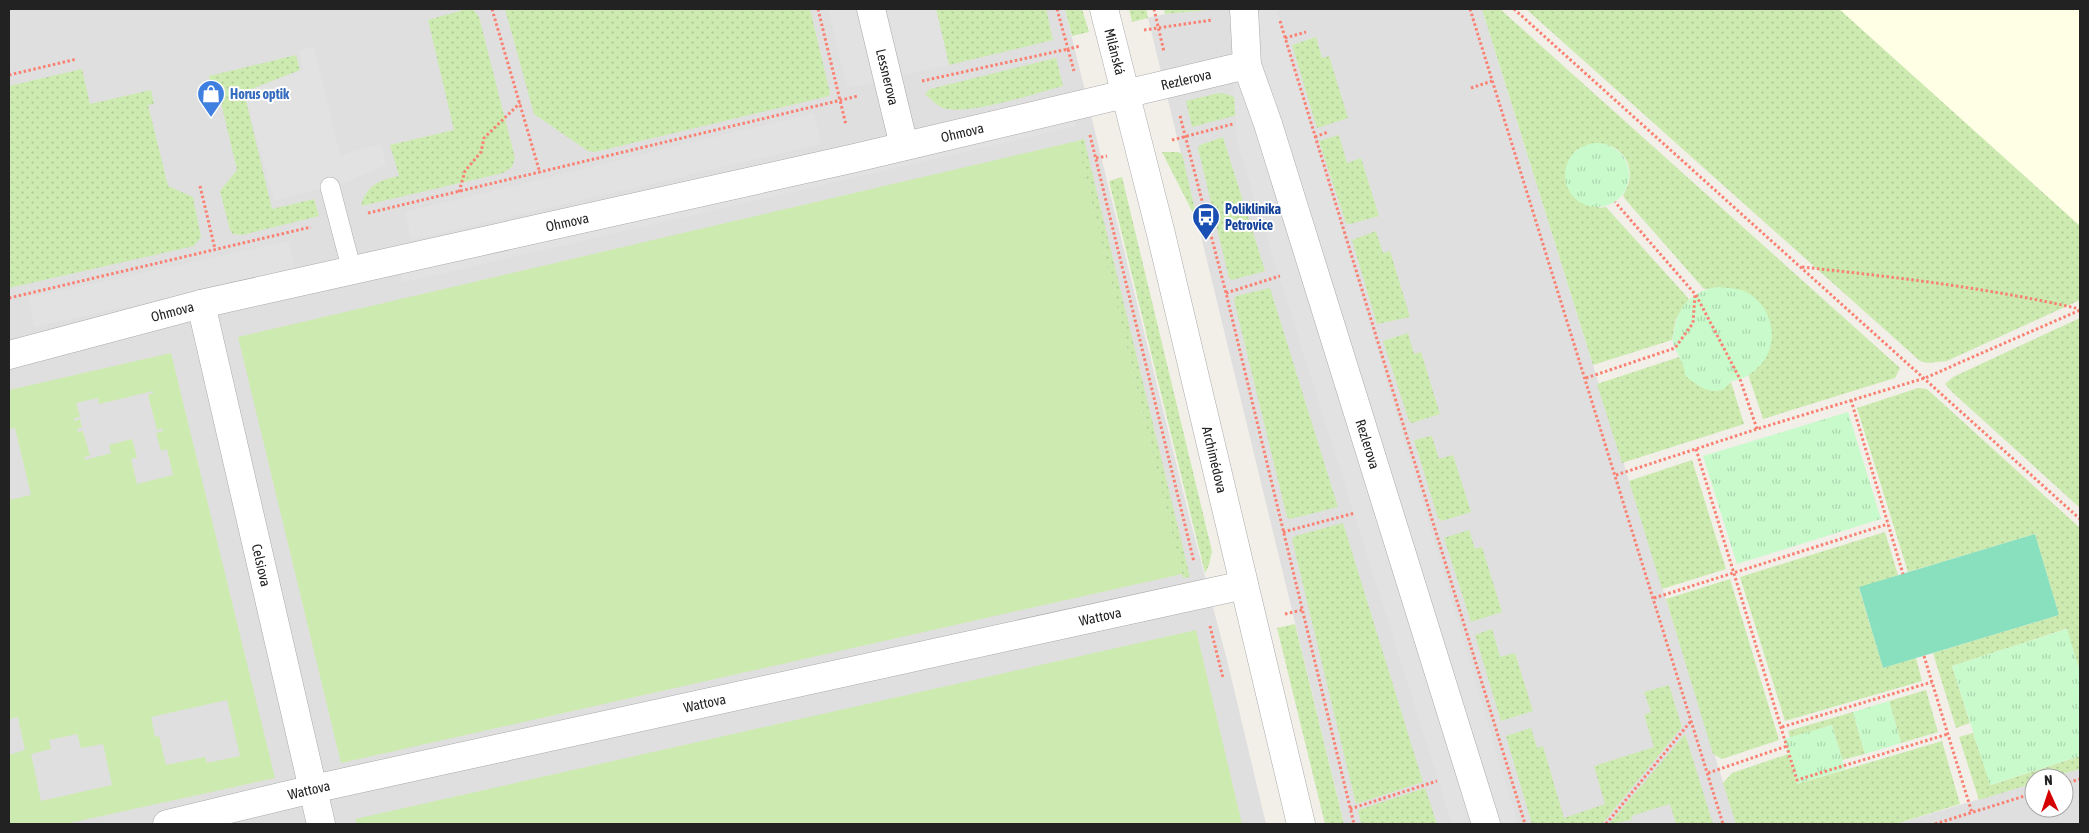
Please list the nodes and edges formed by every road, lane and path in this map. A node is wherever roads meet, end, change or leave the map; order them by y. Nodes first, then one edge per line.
1 (492, 9) edge
2 (818, 9) edge
3 (871, 9) edge
4 (1057, 9) edge
5 (1104, 9) edge
6 (1154, 9) edge
7 (1470, 9) edge
8 (1514, 9) edge
9 (1244, 13) edge
10 (1158, 27) junction
11 (1306, 32) dead end
12 (1111, 38) junction
13 (1285, 38) junction
14 (1068, 49) junction
15 (77, 58) dead end
16 (1248, 64) junction
17 (9, 75) edge
18 (1492, 81) junction
19 (1172, 84) junction
20 (891, 88) junction
21 (1471, 88) dead end
22 (1125, 94) junction
23 (840, 100) junction
24 (520, 103) junction
25 (1082, 105) junction
26 (1305, 105) junction
27 (1265, 116) junction
28 (1328, 132) dead end
29 (1080, 134) dead end
30 (1185, 137) junction
31 (1316, 137) junction
32 (904, 146) junction
33 (1140, 148) junction
34 (855, 158) junction
35 (1096, 158) junction
36 (540, 174) junction
37 (200, 186) dead end
38 (330, 187) dead end
39 (459, 192) junction
40 (1615, 202) dead end
41 (339, 220) junction
42 (215, 249) junction
43 (1801, 267) junction
44 (352, 271) junction
45 (1695, 294) junction
46 (9, 298) edge
47 (201, 304) junction
48 (2080, 310) edge
49 (9, 355) edge
50 (1586, 378) junction
51 (1925, 378) junction
52 (1851, 400) junction
53 (1757, 429) junction
54 (1696, 449) junction
55 (1616, 475) junction
56 (2080, 519) edge
57 (1888, 524) junction
58 (1733, 573) junction
59 (1903, 574) dead end
60 (1244, 585) junction
61 (1202, 595) junction
62 (1654, 598) junction
63 (1924, 656) dead end
64 (1223, 678) dead end
65 (1932, 682) junction
66 (1692, 721) junction
67 (1782, 727) junction
68 (1948, 734) junction
69 (1787, 746) junction
70 (1506, 760) junction
71 (1470, 770) junction
72 (1708, 773) junction
73 (313, 789) junction
74 (2024, 797) edge
75 (1350, 809) junction
76 (1972, 813) junction
77 (167, 824) edge
78 (321, 824) edge
79 (1301, 824) edge
80 (1354, 824) edge
81 (1486, 824) edge
82 (1525, 824) edge
83 (1606, 824) edge
84 (1723, 824) edge
85 (1935, 824) edge

1 - 24 path
2 - 23 path
3 - 20 street, Lessnerova
4 - 14 path
5 - 12 street, Milánská
6 - 10 path
7 - 18 path
8 - 43 path
9 - 10 path
9 - 13 path
9 - 16 street, Rezlerova
10 - 12 path
10 - 19 path
11 - 13 path
12 - 14 path
12 - 22 street, Milánská
13 - 26 path
14 - 20 path
14 - 25 path
15 - 17 path
16 - 19 street, Rezlerova
16 - 27 street, Rezlerova
18 - 21 path
18 - 50 path
19 - 22 street, Rezlerova
19 - 30 path
20 - 23 path
20 - 32 street, Lessnerova
22 - 25 street, Ohmova
22 - 33 street, Archimédova
23 - 34 path
23 - 36 path
24 - 36 path
24 - 39 path
25 - 32 street, Ohmova
26 - 27 path
26 - 31 path
27 - 30 path
27 - 71 street, Rezlerova
28 - 31 path
29 - 35 path
30 - 33 path
30 - 75 path
31 - 70 path
32 - 34 street, Ohmova
33 - 35 path
33 - 60 street, Archimédova
34 - 44 street, Ohmova
35 - 61 path
36 - 39 path
37 - 42 path
38 - 41 lane
39 - 41 path
40 - 45 path
41 - 42 path
41 - 44 lane
42 - 46 path
43 - 48 path
43 - 51 path
44 - 47 street, Ohmova
45 - 50 path
45 - 53 path
47 - 49 street, Ohmova
47 - 73 street, Celsiova
48 - 51 path
50 - 55 path
51 - 52 path
51 - 56 path
52 - 53 path
52 - 57 path
53 - 54 path
54 - 55 path
54 - 58 path
55 - 62 path
57 - 58 path
57 - 59 path
58 - 62 path
58 - 67 path
60 - 61 street, Wattova
60 - 79 street, Archimédova
61 - 64 path
61 - 73 street, Wattova
62 - 66 path
63 - 65 path
65 - 67 path
65 - 68 path
66 - 72 path
66 - 83 path
67 - 69 path
68 - 69 path
68 - 76 path
69 - 72 path
70 - 71 path
70 - 82 path
71 - 75 path
71 - 81 street, Rezlerova
72 - 84 path
73 - 77 street, Wattova
73 - 78 street, Celsiova
74 - 76 path
75 - 80 path
76 - 85 path

